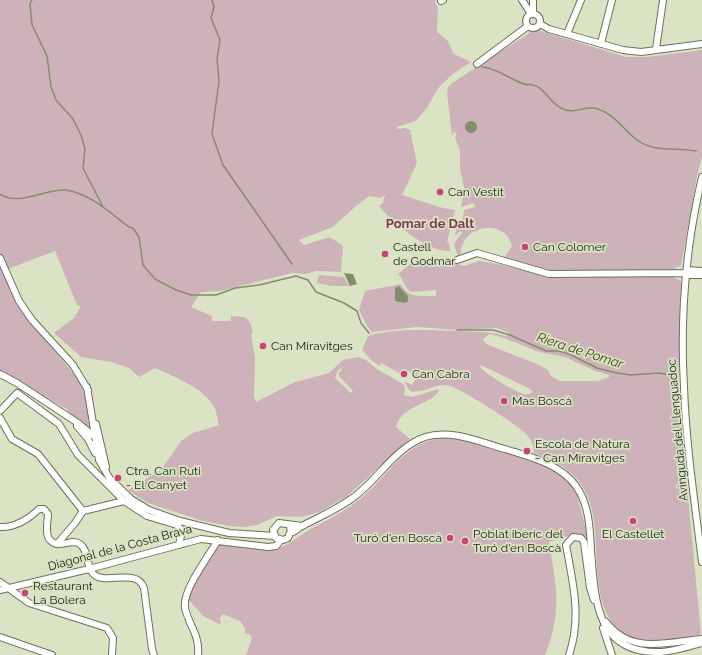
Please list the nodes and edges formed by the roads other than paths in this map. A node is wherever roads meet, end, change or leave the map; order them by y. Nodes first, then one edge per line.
1 (522, 0) edge
2 (533, 0) edge
3 (581, 0) edge
4 (612, 0) edge
5 (663, 0) edge
6 (532, 14) junction
7 (540, 24) junction
8 (528, 26) junction
9 (567, 34) junction
10 (601, 43) junction
11 (702, 44) edge
12 (656, 49) junction
13 (477, 64) dead end
14 (702, 177) edge
15 (0, 258) edge
16 (457, 260) dead end
17 (702, 270) edge
18 (689, 273) junction
19 (702, 275) edge
20 (0, 376) edge
21 (86, 387) junction
22 (29, 392) junction
23 (0, 411) edge
24 (0, 418) edge
25 (72, 420) junction
26 (94, 436) junction
27 (99, 460) junction
28 (106, 467) junction
29 (112, 480) junction
30 (124, 500) junction
31 (83, 511) junction
32 (289, 525) junction
33 (302, 526) junction
34 (0, 527) edge
35 (274, 529) junction
36 (291, 533) junction
37 (260, 535) junction
38 (278, 538) junction
39 (218, 540) junction
40 (57, 544) junction
41 (180, 544) junction
42 (702, 562) edge
43 (89, 569) junction
44 (0, 582) edge
45 (9, 588) junction
46 (0, 590) edge
47 (599, 609) junction
48 (0, 636) edge
49 (702, 639) edge
50 (0, 640) edge
51 (629, 641) junction
52 (620, 642) junction
53 (702, 643) edge
54 (642, 644) junction
55 (656, 653) edge
56 (41, 655) edge
57 (52, 655) edge
58 (112, 655) edge
59 (154, 655) edge
60 (198, 655) edge
61 (569, 655) edge
62 (613, 655) edge

1 - 6 street
2 - 6 street
3 - 9 street
4 - 10 street
5 - 12 street
6 - 7 street
6 - 8 street
7 - 8 street
7 - 9 street
8 - 13 street
9 - 10 street
10 - 12 street
11 - 12 street
14 - 18 street, Avinguda del Llenguadoc
15 - 21 street
16 - 18 street
17 - 18 street
18 - 19 street
18 - 42 street, Avinguda del Llenguadoc
20 - 22 street
20 - 22 street
21 - 26 street
21 - 28 street
22 - 25 street
23 - 30 street
24 - 31 street
25 - 26 street
25 - 27 street
26 - 27 street
26 - 28 street
27 - 29 street
28 - 29 street
29 - 37 street
30 - 31 street
30 - 41 street
31 - 40 street
32 - 33 street
32 - 35 street
32 - 36 street
33 - 36 street
33 - 47 street
34 - 40 street
35 - 37 street
35 - 38 street
36 - 38 street
37 - 38 street
38 - 39 street, Diagonal de la Costa Brava
39 - 41 street, Diagonal de la Costa Brava
39 - 60 street
40 - 43 street
41 - 43 street, Diagonal de la Costa Brava
43 - 45 street, Diagonal de la Costa Brava
43 - 59 street
44 - 45 street
45 - 46 street, Diagonal de la Costa Brava
45 - 58 street
47 - 51 street
47 - 52 street
47 - 61 street
47 - 62 street
48 - 57 street
49 - 54 street
50 - 56 street
51 - 52 street
51 - 54 street
52 - 55 street
52 - 62 street
53 - 55 street
54 - 55 street

